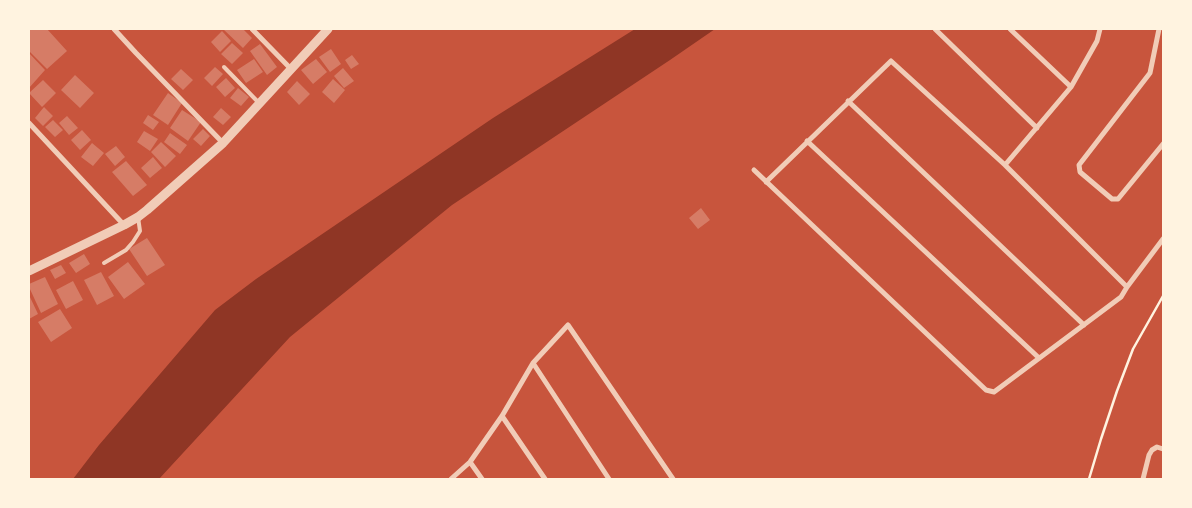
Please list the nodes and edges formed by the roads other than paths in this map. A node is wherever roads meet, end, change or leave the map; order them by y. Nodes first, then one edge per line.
1 (114, 29) edge
2 (252, 29) edge
3 (328, 29) edge
4 (935, 29) edge
5 (1010, 29) edge
6 (1100, 29) edge
7 (1158, 29) edge
8 (224, 67) dead end
9 (291, 70) junction
10 (1071, 87) junction
11 (848, 101) junction
12 (259, 104) junction
13 (29, 123) edge
14 (1037, 128) junction
15 (807, 141) junction
16 (223, 143) junction
17 (1163, 144) edge
18 (1005, 165) junction
19 (754, 170) dead end
20 (766, 182) junction
21 (138, 217) junction
22 (124, 225) junction
23 (1163, 238) edge
24 (104, 263) dead end
25 (29, 271) edge
26 (1127, 286) junction
27 (1084, 324) junction
28 (1039, 358) junction
29 (533, 363) junction
30 (502, 416) junction
31 (1163, 449) edge
32 (470, 462) junction
33 (451, 479) edge
34 (482, 479) edge
35 (545, 479) edge
36 (609, 479) edge
37 (673, 479) edge
38 (1142, 479) edge

1 - 16 street
2 - 9 street
3 - 9 street
4 - 14 street
5 - 10 street
6 - 10 street
7 - 17 street
8 - 12 lane
9 - 12 street
10 - 14 street
11 - 15 street
11 - 18 street
11 - 27 street
12 - 16 street
13 - 22 street
14 - 18 street
15 - 20 street
15 - 28 street
16 - 21 street
18 - 26 street
19 - 20 street
20 - 28 street
21 - 22 street
21 - 24 lane
22 - 25 street
23 - 26 street
26 - 27 street
27 - 28 street
29 - 30 street
29 - 36 street
29 - 37 street
30 - 32 street
30 - 35 street
31 - 38 street
32 - 33 street
32 - 34 street

